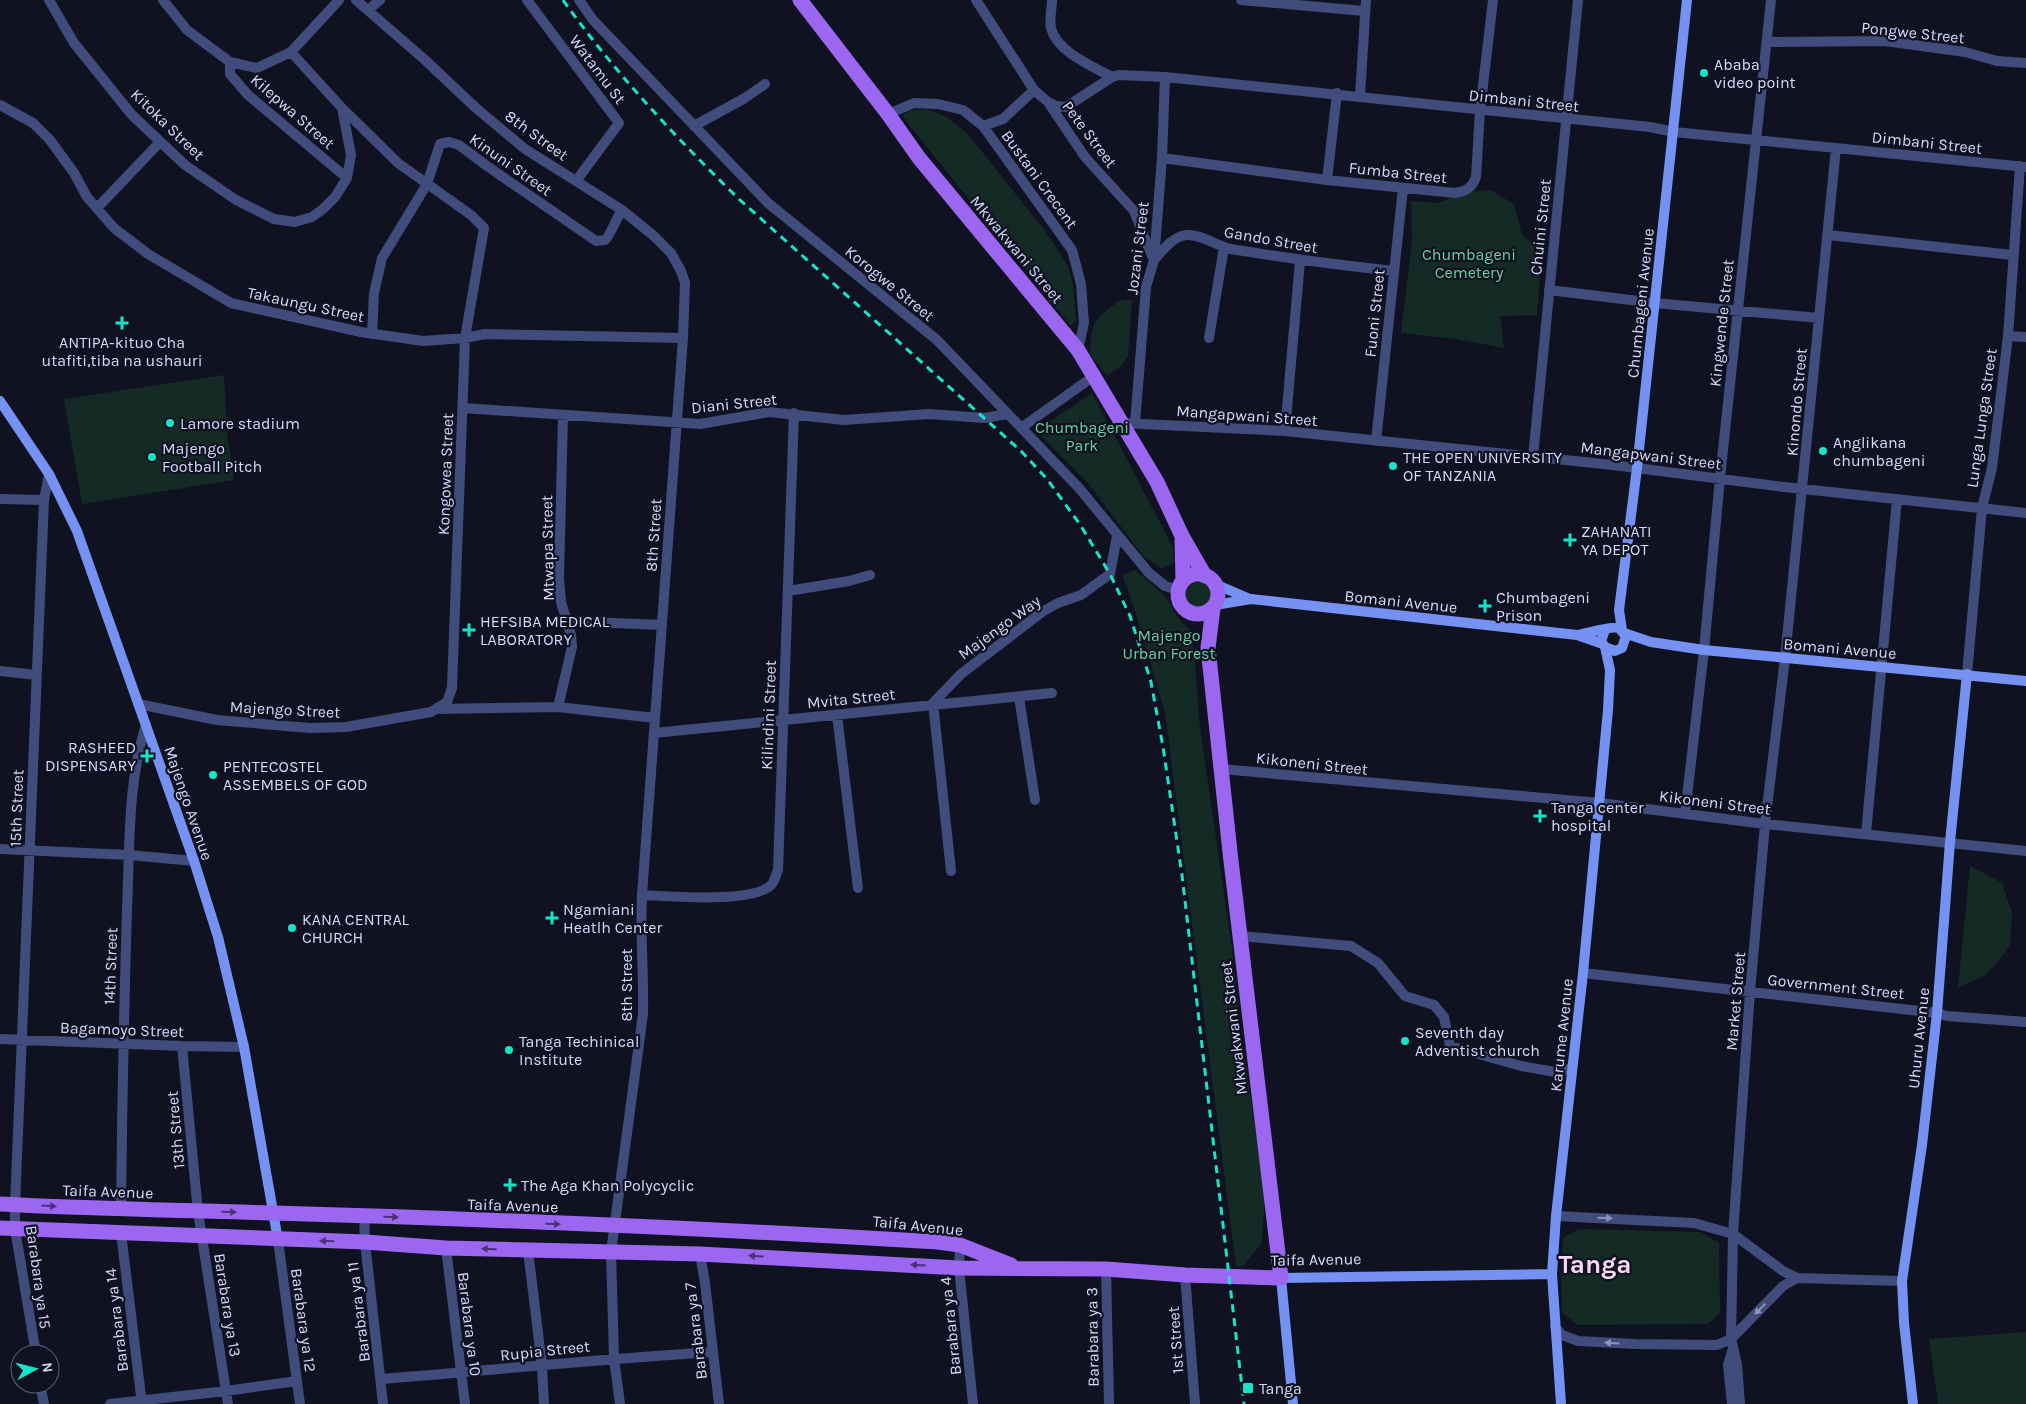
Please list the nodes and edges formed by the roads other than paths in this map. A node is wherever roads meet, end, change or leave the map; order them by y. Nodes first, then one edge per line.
1 (49, 0) edge
2 (163, 0) edge
3 (339, 0) edge
4 (356, 0) edge
5 (380, 0) edge
6 (527, 0) edge
7 (579, 0) edge
8 (800, 0) edge
9 (976, 0) edge
10 (1052, 0) edge
11 (1241, 0) edge
12 (1366, 0) edge
13 (1493, 0) edge
14 (1578, 0) edge
15 (1688, 0) edge
16 (1771, 0) edge
17 (368, 10) junction
18 (1364, 11) junction
19 (1767, 42) junction
20 (291, 52) junction
21 (230, 62) junction
22 (2026, 63) edge
23 (1166, 76) junction
24 (1112, 77) junction
25 (765, 84) dead end
26 (1034, 90) junction
27 (1337, 93) junction
28 (1360, 96) junction
29 (1048, 102) junction
30 (0, 105) edge
31 (342, 108) junction
32 (1480, 111) junction
33 (888, 114) junction
34 (1566, 119) junction
35 (694, 126) junction
36 (983, 126) junction
37 (1674, 132) junction
38 (1756, 140) junction
39 (160, 142) junction
40 (1836, 148) junction
41 (1162, 158) junction
42 (2023, 166) edge
43 (347, 178) junction
44 (1327, 180) junction
45 (576, 181) junction
46 (427, 184) junction
47 (1403, 188) junction
48 (97, 208) junction
49 (622, 210) junction
50 (1828, 236) junction
51 (1224, 247) junction
52 (2012, 255) junction
53 (1154, 260) junction
54 (1300, 261) junction
55 (1394, 271) junction
56 (1549, 290) junction
57 (1655, 303) junction
58 (1738, 310) junction
59 (1819, 318) junction
60 (372, 334) junction
61 (2008, 336) junction
62 (2026, 337) edge
63 (465, 338) junction
64 (683, 338) junction
65 (1209, 338) dead end
66 (1078, 350) junction
67 (1094, 376) junction
68 (0, 401) edge
69 (463, 408) junction
70 (794, 413) junction
71 (1008, 414) junction
72 (563, 415) junction
73 (677, 423) junction
74 (1128, 423) junction
75 (1021, 428) junction
76 (1285, 431) junction
77 (1376, 441) junction
78 (1533, 457) junction
79 (1637, 468) junction
80 (48, 474) junction
81 (1720, 478) junction
82 (1803, 489) junction
83 (0, 499) edge
84 (1897, 499) junction
85 (44, 500) junction
86 (1982, 508) junction
87 (2026, 513) edge
88 (1117, 536) junction
89 (1182, 536) junction
90 (870, 575) dead end
91 (1210, 580) junction
92 (1181, 585) junction
93 (788, 590) junction
94 (1251, 599) junction
95 (1214, 606) junction
96 (1619, 610) junction
97 (1189, 613) junction
98 (566, 621) junction
99 (662, 625) junction
100 (1606, 629) junction
101 (1623, 631) junction
102 (1577, 635) junction
103 (1651, 642) junction
104 (1604, 646) junction
105 (1208, 648) junction
106 (1621, 649) junction
107 (1704, 650) junction
108 (1785, 658) junction
109 (1880, 666) junction
110 (1610, 670) junction
111 (0, 671) edge
112 (1967, 674) junction
113 (36, 675) junction
114 (2026, 681) edge
115 (1052, 693) dead end
116 (1019, 697) junction
117 (138, 704) junction
118 (933, 704) junction
119 (558, 708) junction
120 (433, 711) junction
121 (837, 715) junction
122 (655, 718) junction
123 (783, 720) junction
124 (146, 725) junction
125 (654, 733) junction
126 (1221, 769) junction
127 (1035, 800) dead end
128 (1600, 803) junction
129 (1685, 814) junction
130 (1765, 824) junction
131 (1866, 834) junction
132 (1950, 842) junction
133 (0, 849) edge
134 (29, 850) junction
135 (2026, 851) edge
136 (129, 855) junction
137 (194, 861) junction
138 (951, 871) dead end
139 (858, 888) dead end
140 (642, 895) junction
141 (1240, 936) junction
142 (1583, 973) junction
143 (1750, 992) junction
144 (1937, 1013) junction
145 (2026, 1022) edge
146 (0, 1039) edge
147 (21, 1040) junction
148 (123, 1044) junction
149 (182, 1046) junction
150 (244, 1047) junction
151 (1572, 1068) junction
152 (8, 1204) edge
153 (121, 1210) junction
154 (198, 1212) junction
155 (274, 1213) junction
156 (364, 1216) junction
157 (1556, 1216) junction
158 (614, 1225) junction
159 (0, 1228) edge
160 (15, 1229) junction
161 (121, 1233) junction
162 (1733, 1234) junction
163 (201, 1236) junction
164 (862, 1237) junction
165 (278, 1240) junction
166 (365, 1242) junction
167 (960, 1245) junction
168 (446, 1248) junction
169 (528, 1250) junction
170 (611, 1252) junction
171 (700, 1254) junction
172 (862, 1262) junction
173 (959, 1268) junction
174 (1020, 1268) junction
175 (1106, 1269) junction
176 (1552, 1274) junction
177 (1185, 1275) junction
178 (1281, 1278) junction
179 (1797, 1278) junction
180 (1902, 1280) junction
181 (1555, 1327) junction
182 (1732, 1343) junction
183 (34, 1344) edge
184 (713, 1352) junction
185 (614, 1358) junction
186 (542, 1366) junction
187 (462, 1373) junction
188 (381, 1379) junction
189 (297, 1381) junction
190 (226, 1391) junction
191 (141, 1402) edge
192 (110, 1404) edge
193 (228, 1404) edge
194 (300, 1404) edge
195 (383, 1404) edge
196 (465, 1404) edge
197 (544, 1404) edge
198 (620, 1404) edge
199 (719, 1404) edge
200 (973, 1404) edge
201 (1109, 1404) edge
202 (1195, 1404) edge
203 (1293, 1404) edge
204 (1561, 1404) edge
205 (1732, 1404) edge
206 (1740, 1404) edge
207 (1913, 1404) edge

1 - 39 street, Kitoka Street
2 - 21 street
3 - 20 street
4 - 17 street, 8th Street
5 - 17 street
6 - 45 street, Watamu St
7 - 35 street, Korogwe Street
8 - 33 main road, Mkwakwani Street
9 - 26 street
10 - 24 street
11 - 18 street
12 - 18 street
13 - 32 street, Fumba Street
14 - 34 street, Chuini Street
15 - 37 street, Chumbageni Avenue
16 - 19 street, Kingwende Street
17 - 45 street, 8th Street
18 - 28 street
19 - 22 street, Pongwe Street
19 - 38 street, Kingwende Street
20 - 21 street
20 - 31 street
21 - 43 street, Kilepwa Street
23 - 24 street, Dimbani Street
23 - 27 street, Dimbani Street
23 - 41 street, Jozani Street
24 - 29 street
25 - 35 street
26 - 29 street
26 - 36 street
27 - 28 street, Dimbani Street
27 - 44 street
28 - 32 street, Dimbani Street
29 - 53 street, Pete Street
30 - 48 street, Takaungu Street
31 - 43 street, Kitoka Street
31 - 46 street
32 - 34 street, Dimbani Street
32 - 47 street, Fumba Street
33 - 36 street, Bustani Crecent
33 - 66 main road, Mkwakwani Street
34 - 37 street, Dimbani Street
34 - 56 street, Chuini Street
35 - 71 street, Korogwe Street
36 - 66 street, Bustani Crecent
37 - 38 street, Dimbani Street
37 - 57 street, Chumbageni Avenue
38 - 40 street, Dimbani Street
38 - 58 street, Kingwende Street
39 - 43 street, Kitoka Street
39 - 48 street
40 - 42 street, Dimbani Street
40 - 50 street, Kinondo Street
41 - 44 street, Fumba Street
41 - 53 street, Jozani Street
42 - 52 street, Lunga Lunga Street
44 - 47 street, Fumba Street
45 - 49 street, 8th Street
46 - 49 street, Kinuni Street
46 - 60 street, Kinuni Street
46 - 63 street, Kongowea Street
47 - 55 street, Fuoni Street
48 - 60 street, Takaungu Street
49 - 64 street, 8th Street
50 - 52 street
50 - 59 street, Kinondo Street
51 - 53 street, Gando Street
51 - 54 street, Gando Street
51 - 65 street
52 - 61 street, Lunga Lunga Street
53 - 74 street, Jozani Street
54 - 55 street, Gando Street
54 - 76 street
55 - 77 street, Fuoni Street
56 - 57 street
56 - 78 street, Chuini Street
57 - 58 street
57 - 79 street, Chumbageni Avenue
58 - 59 street
58 - 81 street, Kingwende Street
59 - 82 street, Kinondo Street
60 - 63 street, Takaungu Street
61 - 62 street
61 - 86 street, Lunga Lunga Street
63 - 64 street, Takaungu Street
63 - 69 street, Kongowea Street
64 - 73 street, 8th Street
66 - 67 main road, Mkwakwani Street
67 - 74 main road, Mkwakwani Street
67 - 75 street
68 - 80 street, Majengo Avenue
69 - 72 street, Diani Street
69 - 120 street, Kongowea Street
70 - 71 street, Diani Street
70 - 73 street, Diani Street
70 - 93 street, Kilindini Street
71 - 75 street, Korogwe Street
72 - 73 street, Diani Street
72 - 98 street, Mtwapa Street
73 - 99 street, 8th Street
74 - 76 street, Mangapwani Street
74 - 89 main road, Mkwakwani Street
75 - 88 street, Korogwe Street
76 - 77 street, Mangapwani Street
77 - 78 street, Mangapwani Street
78 - 79 street, Mangapwani Street
79 - 81 street, Mangapwani Street
79 - 96 street, Chumbageni Avenue
80 - 85 street, 15th Street
80 - 117 street, Majengo Avenue
81 - 82 street, Mangapwani Street
81 - 107 street, Kingwende Street
82 - 84 street, Mangapwani Street
82 - 108 street, Kinondo Street
83 - 85 street
84 - 86 street, Mangapwani Street
84 - 109 street
85 - 113 street, 15th Street
86 - 87 street, Mangapwani Street
86 - 112 street, Lunga Lunga Street
88 - 92 street, Korogwe Street
88 - 118 street, Majengo Way
89 - 91 main road, Mkwakwani Street
89 - 92 main road
90 - 93 street
91 - 92 main road
91 - 94 street
91 - 95 main road
92 - 97 main road
93 - 123 street, Kilindini Street
94 - 95 street
94 - 102 street, Bomani Avenue
95 - 97 main road
95 - 105 main road
96 - 100 street
96 - 101 street
97 - 105 main road
98 - 99 street
98 - 119 street, Mtwapa Street
99 - 122 street, 8th Street
100 - 101 street
100 - 102 street
100 - 104 street
101 - 103 street
101 - 106 street
102 - 104 street
103 - 106 street
103 - 107 street, Bomani Avenue
104 - 106 street
104 - 110 street
105 - 126 main road, Mkwakwani Street
106 - 110 street
107 - 108 street, Bomani Avenue
107 - 129 street, Kingwende Street
108 - 109 street, Bomani Avenue
108 - 130 street, Market Street
109 - 112 street, Bomani Avenue
109 - 131 street
110 - 128 street, Karume Avenue
111 - 113 street
112 - 114 street, Bomani Avenue
112 - 132 street, Uhuru Avenue
113 - 134 street, 15th Street
115 - 116 street, Mvita Street
116 - 118 street, Mvita Street
116 - 127 street
117 - 120 street, Majengo Street
117 - 124 street, Majengo Avenue
118 - 121 street, Mvita Street
118 - 138 street
119 - 120 street, Majengo Street
119 - 122 street, Majengo Street
121 - 123 street, Mvita Street
121 - 139 street
122 - 125 street, 8th Street
123 - 125 street, Mvita Street
123 - 140 street, Kilindini Street
124 - 136 street, 14th Street
124 - 137 street, Majengo Avenue
125 - 140 street, 8th Street
126 - 128 street, Kikoneni Street
126 - 141 main road, Mkwakwani Street
128 - 129 street, Kikoneni Street
128 - 142 street, Karume Avenue
129 - 130 street, Kikoneni Street
130 - 131 street, Kikoneni Street
130 - 143 street, Market Street
131 - 132 street, Kikoneni Street
132 - 135 street, Kikoneni Street
132 - 144 street, Uhuru Avenue
133 - 134 street
134 - 136 street
134 - 147 street, 15th Street
136 - 137 street
136 - 148 street, 14th Street
137 - 150 street, Majengo Avenue
140 - 158 street, 8th Street
141 - 151 street
141 - 178 main road, Mkwakwani Street
142 - 143 street, Government Street
142 - 151 street, Karume Avenue
143 - 144 street, Government Street
143 - 162 street, Market Street
144 - 145 street, Government Street
144 - 180 street, Uhuru Avenue
146 - 147 street, Bagamoyo Street
147 - 148 street, Bagamoyo Street
147 - 152 street, 15th Street
148 - 149 street, Bagamoyo Street
148 - 153 street, 14th Street
149 - 150 street, Bagamoyo Street
149 - 154 street, 13th Street
150 - 155 street, Majengo Avenue
151 - 157 street, Karume Avenue
152 -> 153 main road, Taifa Avenue
152 - 160 street, Barabara ya 15
153 - 154 main road, Taifa Avenue
154 -> 155 main road, Taifa Avenue
154 - 163 street, Barabara ya 13
155 - 156 main road, Taifa Avenue
155 - 165 street, Majengo Avenue
156 -> 158 main road, Taifa Avenue
156 - 166 street, Barabara ya 11
157 -> 162 street
157 - 176 street, Karume Avenue
158 - 164 main road, Taifa Avenue
158 - 170 street, 8th Street
159 - 160 main road, Taifa Avenue
160 - 161 main road, Taifa Avenue
160 - 183 street, Barabara ya 15
161 - 163 main road, Taifa Avenue
161 - 191 street, Barabara ya 14
162 - 179 street
162 - 182 street, Market Street
163 - 165 main road, Taifa Avenue
163 - 190 street, Barabara ya 13
164 - 167 main road, Taifa Avenue
164 - 172 main road
166 -> 165 main road, Taifa Avenue
165 - 189 street, Barabara ya 12
166 - 168 main road, Taifa Avenue
166 - 188 street, Barabara ya 11
167 - 173 street, Barabara ya 4
167 - 174 main road, Taifa Avenue
169 -> 168 main road, Taifa Avenue
168 - 187 street, Barabara ya 10
169 - 170 main road, Taifa Avenue
169 - 186 street
170 - 171 main road, Taifa Avenue
170 - 185 street, 8th Street
172 -> 171 main road, Taifa Avenue
171 - 184 street, Barabara ya 7
173 -> 172 main road, Taifa Avenue
173 - 174 main road, Taifa Avenue
173 - 200 street, Barabara ya 4
174 - 175 main road, Taifa Avenue
175 - 177 main road, Taifa Avenue
175 - 201 street, Barabara ya 3
176 - 178 street, Taifa Avenue
176 - 181 street, Karume Avenue
177 - 178 main road, Taifa Avenue
177 - 202 street, 1st Street
178 - 203 street, Mkwakwani Street
179 - 180 street
179 -> 182 street
180 - 207 street, Uhuru Avenue
182 -> 181 street
181 - 204 street, Karume Avenue
182 - 205 street, Market Street
182 - 206 street, Market Street
184 - 185 street, Rupia Street
184 - 199 street, Barabara ya 7
185 - 186 street, Rupia Street
185 - 198 street, 8th Street
186 - 187 street, Rupia Street
186 - 197 street
187 - 188 street, Rupia Street
187 - 196 street, Barabara ya 10
188 - 195 street, Barabara ya 11
189 - 190 street
189 - 194 street, Barabara ya 12
190 - 191 street
190 - 193 street, Barabara ya 13
191 - 192 street

